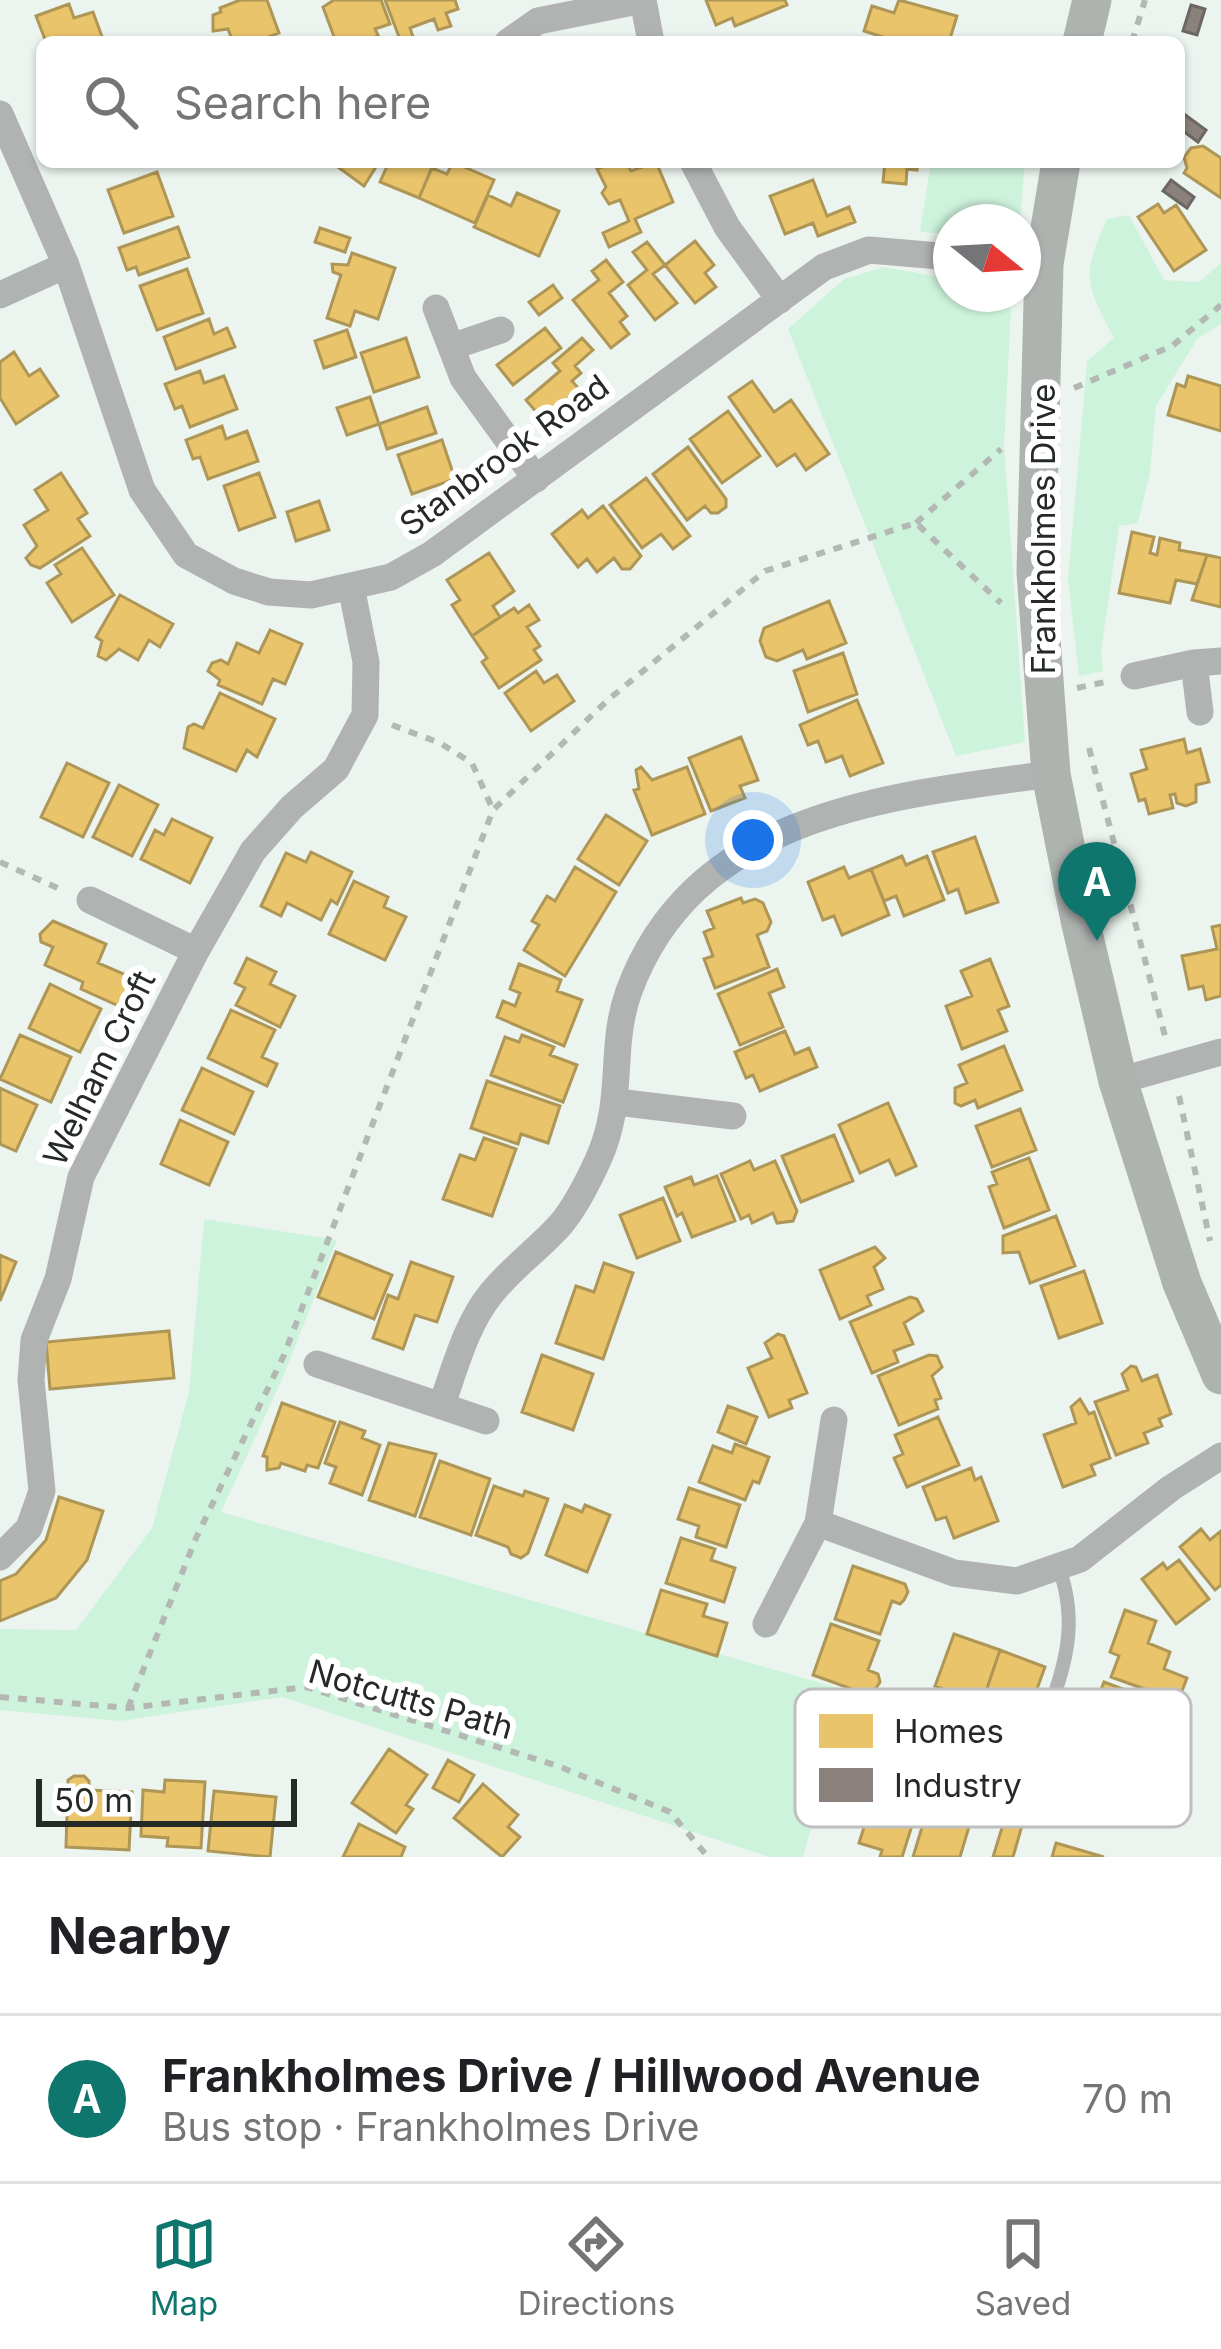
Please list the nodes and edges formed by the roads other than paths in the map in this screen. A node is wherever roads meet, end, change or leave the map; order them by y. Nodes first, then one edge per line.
1 (1092, 0) edge
2 (517, 36) edge
3 (650, 36) edge
4 (1083, 36) edge
5 (0, 114) edge
6 (696, 168) edge
7 (1058, 168) edge
8 (1041, 234) edge
9 (933, 255) edge
10 (66, 266) junction
11 (0, 295) edge
12 (780, 300) junction
13 (436, 308) dead end
14 (1033, 312) edge
15 (501, 330) dead end
16 (451, 347) junction
17 (536, 479) junction
18 (351, 586) junction
19 (1207, 662) edge
20 (1134, 676) road end
21 (1200, 712) dead end
22 (1051, 774) junction
23 (90, 900) road end
24 (196, 951) junction
25 (1221, 1052) edge
26 (1118, 1081) junction
27 (617, 1102) junction
28 (733, 1116) dead end
29 (316, 1364) dead end
30 (1221, 1375) edge
31 (442, 1404) junction
32 (834, 1420) dead end
33 (485, 1421) dead end
34 (1221, 1456) edge
35 (818, 1523) junction
36 (0, 1557) edge
37 (1059, 1568) junction
38 (766, 1624) dead end
39 (1055, 1689) edge

1 - 4 street
2 - 3 street
5 - 10 street, Stanbrook Road
6 - 12 street
7 - 8 street, Frankholmes Drive
9 - 12 street, Stanbrook Road
10 - 11 street
10 - 18 street, Stanbrook Road
12 - 17 street, Stanbrook Road
13 - 16 street
14 - 22 street, Frankholmes Drive
15 - 16 street
16 - 17 street
17 - 18 street, Stanbrook Road
18 - 24 street, Welham Croft
19 - 20 street
19 - 21 street
22 - 26 street, Frankholmes Drive
22 - 27 street
23 - 24 street, Welham Croft
24 - 36 street, Welham Croft
25 - 26 street
26 - 30 street, Frankholmes Drive
27 - 28 street
27 - 31 street
29 - 31 street
31 - 33 street
32 - 35 street
34 - 37 street
35 - 37 street
35 - 38 street
37 - 39 lane

